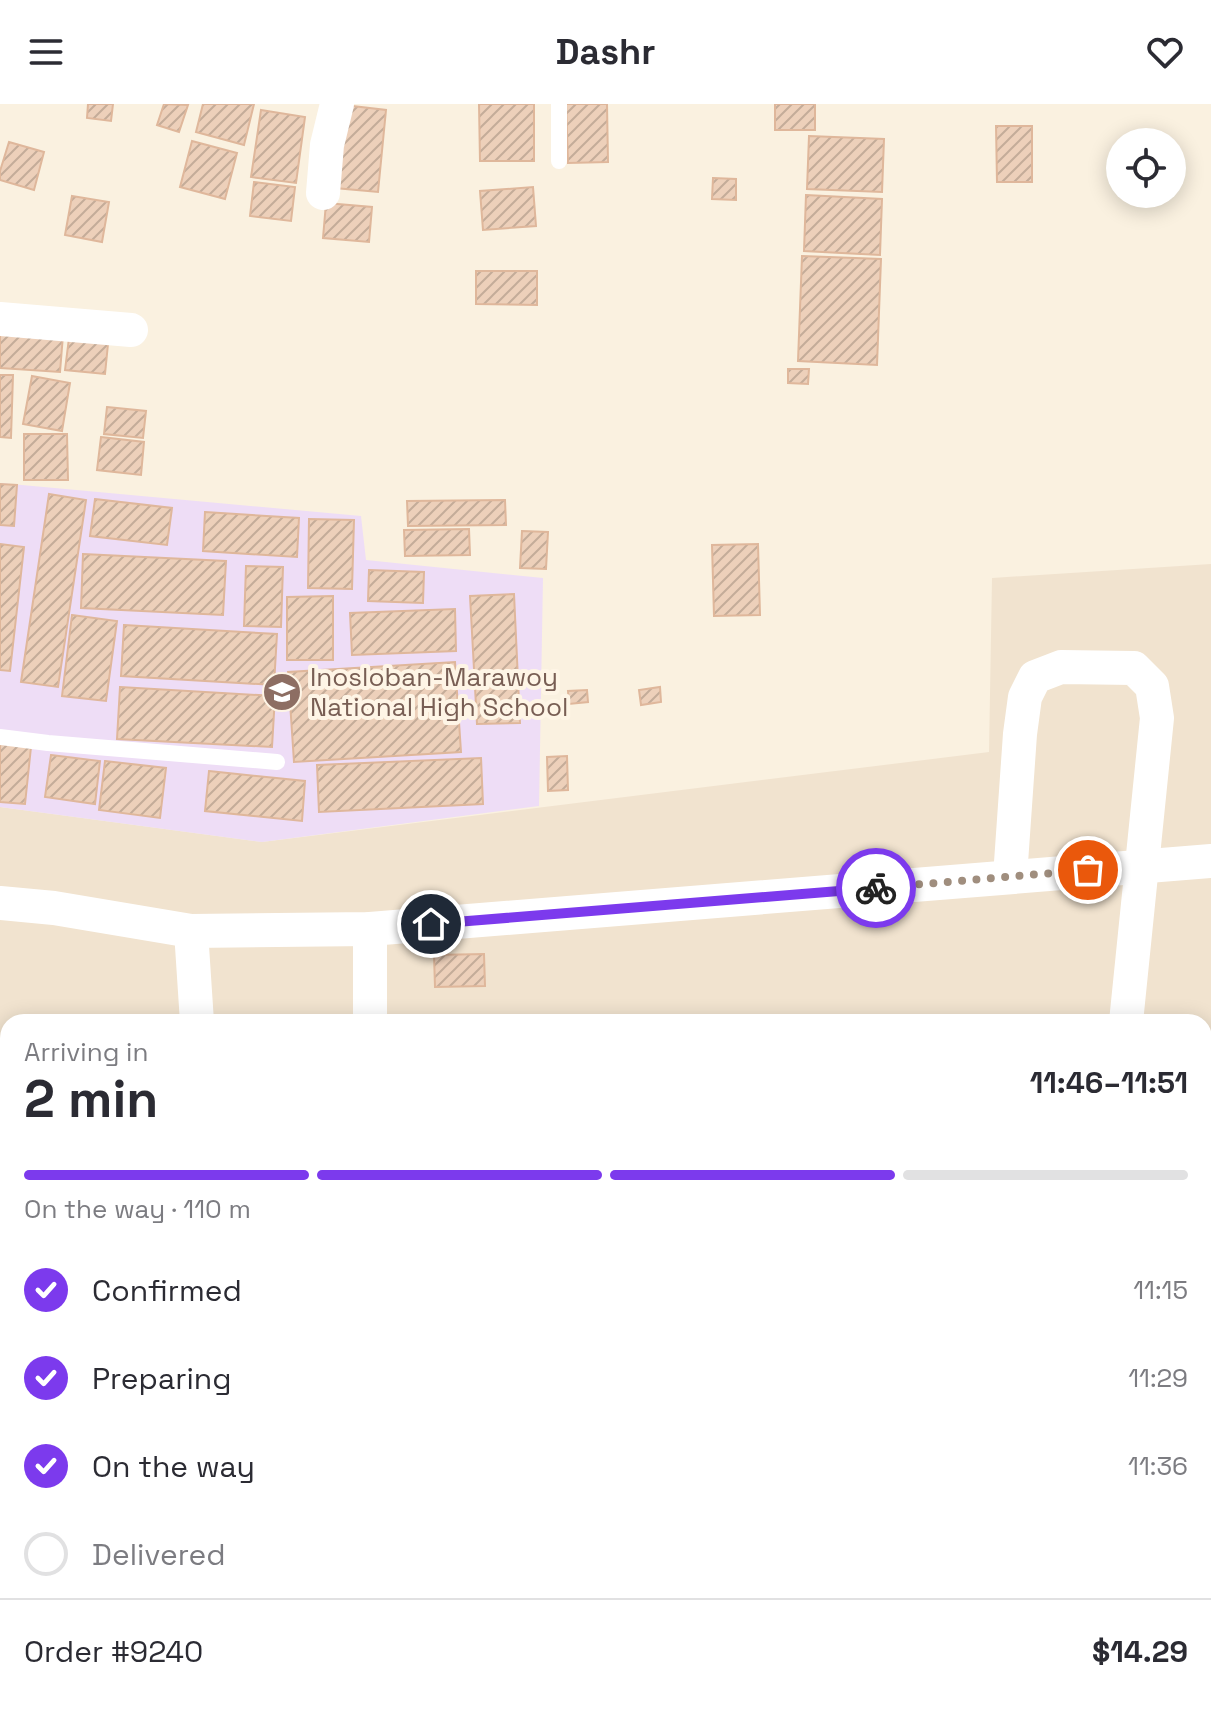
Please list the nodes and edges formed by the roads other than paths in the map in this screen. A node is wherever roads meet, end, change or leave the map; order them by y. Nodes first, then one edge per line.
1 (337, 104) edge
2 (559, 104) edge
3 (559, 161) dead end
4 (323, 193) dead end
5 (0, 319) edge
6 (131, 330) dead end
7 (0, 737) edge
8 (277, 762) dead end
9 (1211, 861) edge
10 (1140, 866) junction
11 (1010, 877) junction
12 (0, 903) edge
13 (370, 929) junction
14 (191, 931) junction
15 (196, 1014) edge
16 (370, 1014) edge
17 (1127, 1014) edge

1 - 4 street
2 - 3 lane
5 - 6 street
7 - 8 lane
9 - 10 street
10 - 11 street
10 - 11 street
10 - 17 street
11 - 13 street
12 - 14 street
13 - 14 street
13 - 16 street
14 - 15 street

